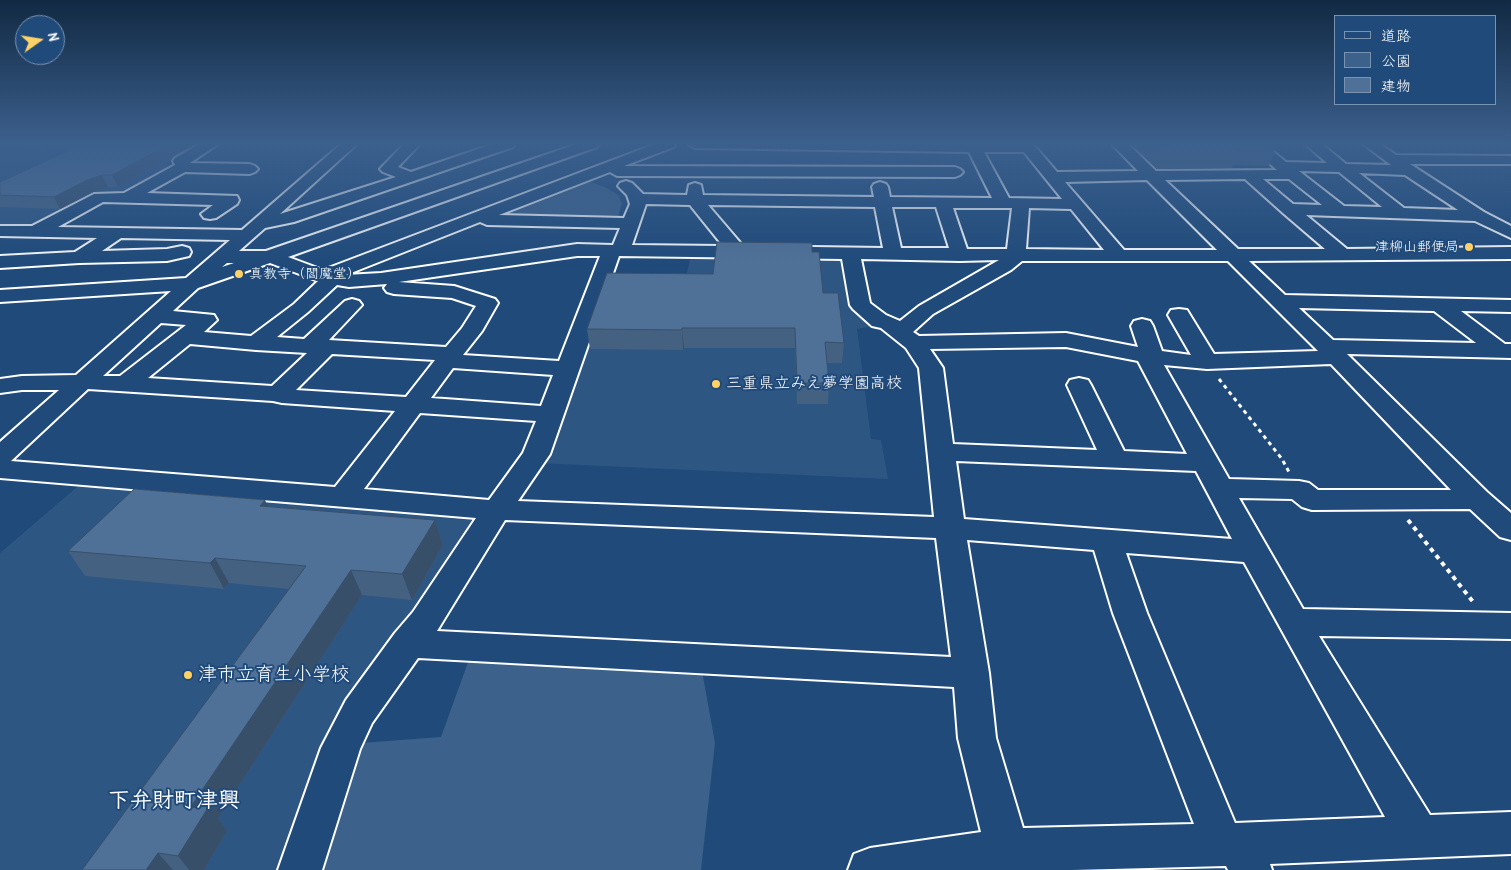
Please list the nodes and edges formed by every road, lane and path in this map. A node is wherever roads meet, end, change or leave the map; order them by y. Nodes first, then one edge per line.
1 (153, 185) edge
2 (202, 185) edge
3 (305, 185) edge
4 (389, 185) edge
5 (476, 185) edge
6 (565, 185) edge
7 (623, 185) edge
8 (695, 185) edge
9 (880, 185) edge
10 (962, 185) edge
11 (999, 185) edge
12 (1059, 185) edge
13 (1160, 185) edge
14 (1260, 185) edge
15 (1305, 185) edge
16 (1363, 185) edge
17 (1430, 185) edge
18 (133, 197) junction
19 (178, 199) junction
20 (637, 199) junction
21 (695, 200) junction
22 (883, 202) junction
23 (943, 203) junction
24 (971, 203) junction
25 (1012, 204) junction
26 (1075, 204) junction
27 (1289, 209) junction
28 (1340, 211) junction
29 (70, 213) junction
30 (1400, 213) junction
31 (103, 214) dead end
32 (210, 214) dead end
33 (1478, 216) junction
34 (480, 217) junction
35 (631, 223) junction
36 (255, 229) junction
37 (0, 231) edge
38 (36, 232) junction
39 (78, 233) junction
40 (1511, 233) edge
41 (118, 234) junction
42 (198, 234) junction
43 (616, 250) junction
44 (182, 252) junction
45 (738, 252) junction
46 (1511, 253) edge
47 (851, 254) junction
48 (893, 254) junction
49 (1342, 254) junction
50 (960, 255) junction
51 (1232, 255) junction
52 (1016, 256) junction
53 (1119, 256) junction
54 (78, 257) junction
55 (222, 257) junction
56 (271, 257) junction
57 (0, 262) edge
58 (329, 278) junction
59 (372, 280) junction
60 (191, 284) junction
61 (151, 286) junction
62 (0, 296) edge
63 (1280, 301) junction
64 (352, 305) dead end
65 (1441, 306) junction
66 (1511, 306) edge
67 (1179, 315) dead end
68 (156, 316) junction
69 (1142, 326) dead end
70 (184, 337) junction
71 (907, 337) junction
72 (256, 343) junction
73 (318, 346) junction
74 (1332, 352) junction
75 (1504, 354) edge
76 (1150, 357) junction
77 (450, 358) junction
78 (1207, 362) junction
79 (567, 369) junction
80 (84, 382) junction
81 (126, 384) junction
82 (1080, 385) dead end
83 (0, 386) edge
84 (278, 394) junction
85 (414, 405) junction
86 (551, 414) junction
87 (942, 452) junction
88 (0, 456) edge
89 (1110, 459) junction
90 (0, 469) edge
91 (1212, 476) junction
92 (1299, 490) junction
93 (343, 497) junction
94 (1392, 500) junction
95 (1478, 500) junction
96 (497, 510) junction
97 (950, 528) junction
98 (1511, 530) edge
99 (1106, 540) junction
100 (1254, 552) junction
101 (1293, 622) junction
102 (1503, 626) edge
103 (407, 643) junction
104 (971, 672) junction
105 (1511, 833) edge
106 (1420, 838) junction
107 (1237, 853) edge
108 (1011, 860) edge
109 (300, 870) edge
110 (870, 870) edge

1 - 18 street
2 - 19 street
3 - 36 street
4 - 36 street
5 - 56 street
6 - 34 street
7 - 20 street
8 - 21 street
9 - 22 street
10 - 24 street
11 - 25 street
12 - 26 street
13 - 51 street
14 - 27 street
15 - 28 street
16 - 30 street
17 - 33 street
18 - 19 street
18 - 29 street
18 - 39 street
19 - 32 street
19 - 41 street
20 - 21 street
20 - 35 street
21 - 22 street
21 - 45 street
22 - 23 street
22 - 48 street
23 - 24 street
23 - 50 street
24 - 25 street
25 - 26 street
25 - 52 street
26 - 53 street
27 - 28 street
27 - 49 street
28 - 30 street
29 - 31 street
29 - 38 street
30 - 33 street
33 - 40 street
34 - 35 street
34 - 58 street
35 - 43 street
36 - 42 street
36 - 55 street
37 - 38 street
38 - 39 street
39 - 41 street
41 - 42 street
41 - 54 street
42 - 44 street
43 - 45 street
43 - 59 street
43 - 79 street
44 - 54 street
44 - 61 street
45 - 47 street
46 - 49 street
47 - 48 street
47 - 71 street
48 - 50 street
49 - 51 street
50 - 52 street
51 - 53 street
51 - 63 street
52 - 53 street
52 - 71 street
54 - 57 street
55 - 56 street
55 - 60 street
56 - 58 street
56 - 60 street
58 - 59 street
58 - 72 street
59 - 77 street
60 - 61 street
60 - 68 street
61 - 62 street
63 - 65 street
63 - 74 street
64 - 73 street
65 - 66 street
65 - 75 street
67 - 78 street
68 - 70 street
68 - 80 street
69 - 76 street
70 - 72 street
70 - 81 street
71 - 76 street
71 - 87 street
72 - 73 street
73 - 77 street
73 - 84 street
74 - 75 street
74 - 78 street
74 - 95 street
76 - 78 street
76 - 91 street
77 - 79 street
77 - 85 street
78 - 92 path
79 - 86 street
80 - 81 street
80 - 83 street
80 - 88 street
81 - 84 street
82 - 89 street
84 - 85 street
85 - 86 street
85 - 93 street
86 - 96 street
87 - 89 street
87 - 97 street
89 - 91 street
90 - 93 street
91 - 92 street
91 - 100 street
92 - 94 street
93 - 96 street
94 - 95 street
94 - 102 path
95 - 98 street
96 - 97 street
96 - 103 street
97 - 99 street
97 - 104 street
99 - 100 street
99 - 107 street
100 - 101 street
101 - 102 street
101 - 106 street
103 - 104 street
103 - 109 street
104 - 108 street
105 - 106 street
106 - 107 street
107 - 108 street
108 - 110 street

